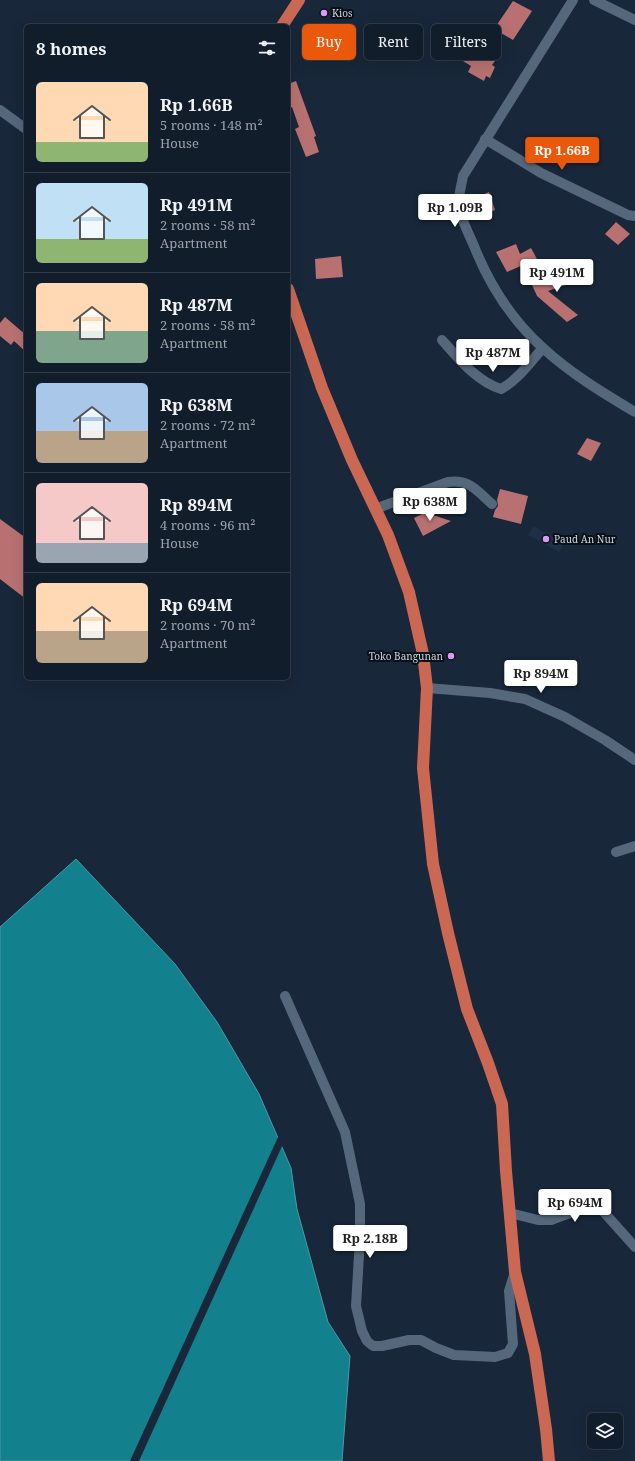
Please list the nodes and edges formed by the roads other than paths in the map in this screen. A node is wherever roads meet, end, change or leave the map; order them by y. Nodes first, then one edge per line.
1 (299, 0) edge
2 (573, 0) edge
3 (594, 0) edge
4 (635, 20) edge
5 (283, 24) edge
6 (0, 110) edge
7 (24, 128) edge
8 (485, 139) junction
9 (635, 216) edge
10 (290, 295) edge
11 (442, 340) dead end
12 (543, 348) junction
13 (635, 412) edge
14 (492, 504) dead end
15 (376, 509) junction
16 (427, 688) junction
17 (635, 760) edge
18 (635, 846) edge
19 (616, 852) dead end
20 (285, 996) dead end
21 (510, 1213) junction
22 (635, 1247) edge
23 (515, 1272) junction
24 (549, 1461) edge

1 - 5 highway
2 - 8 street
3 - 4 street
6 - 7 street
8 - 9 street
8 - 12 street
10 - 15 highway
11 - 12 street
12 - 13 street
14 - 15 street
15 - 16 highway
16 - 17 street
16 - 21 highway
18 - 19 street
20 - 23 street
21 - 22 street
21 - 23 highway
23 - 24 highway

